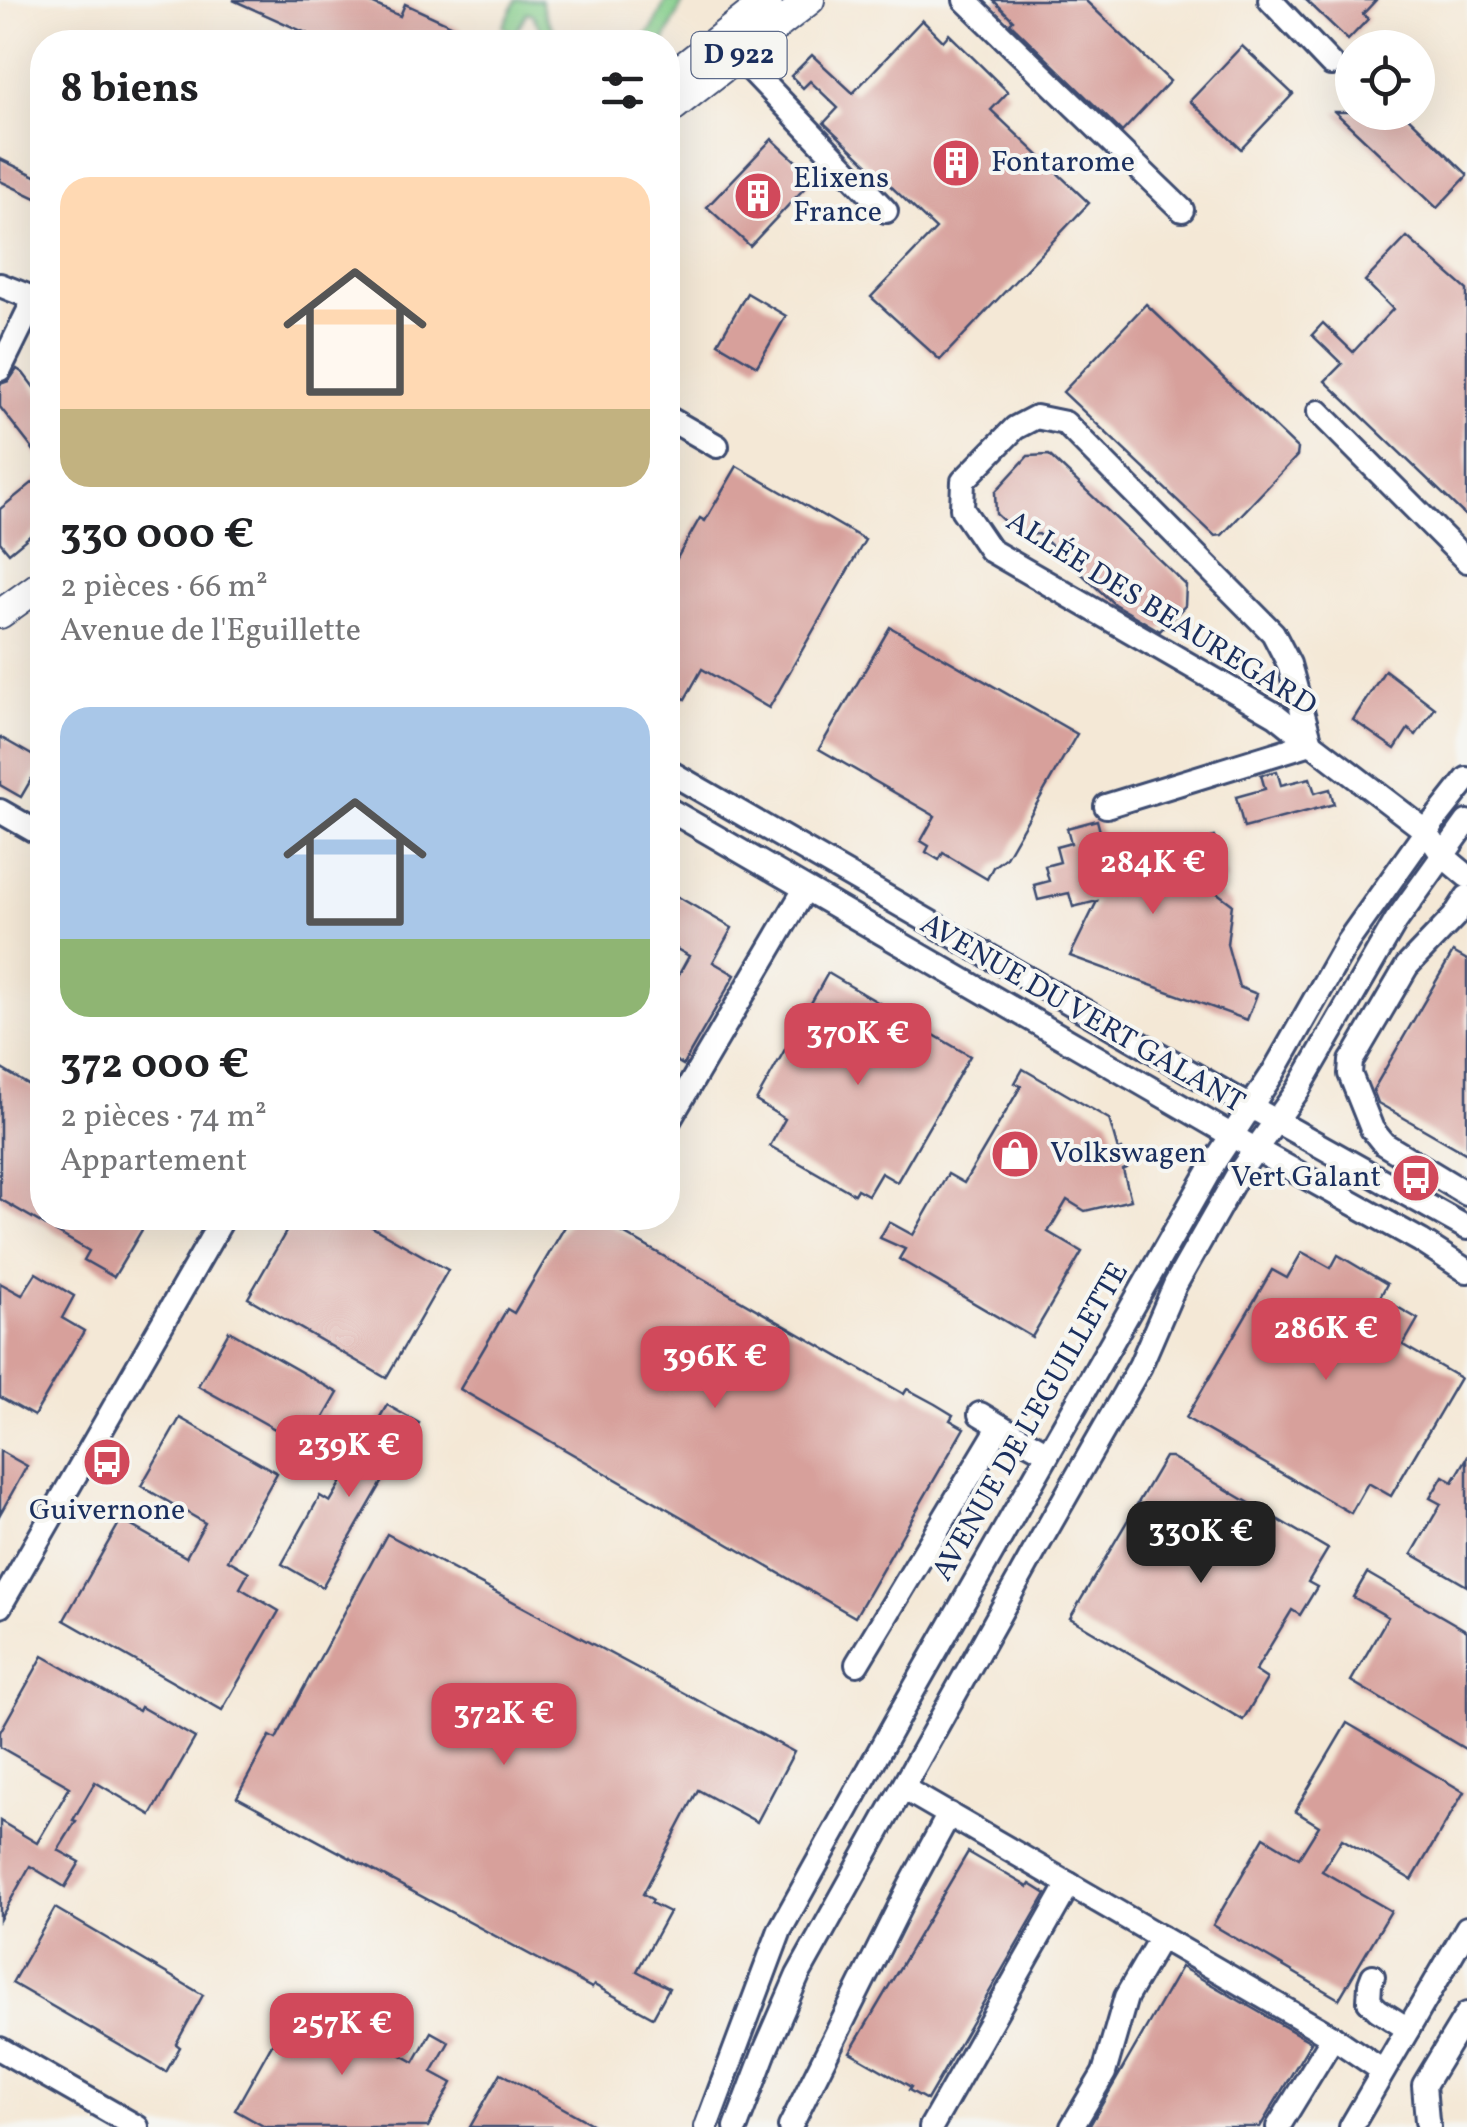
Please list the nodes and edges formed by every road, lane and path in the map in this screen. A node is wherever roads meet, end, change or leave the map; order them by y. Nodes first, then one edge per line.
1 (768, 0) edge
2 (810, 0) edge
3 (1270, 0) edge
4 (968, 1) edge
5 (738, 56) junction
6 (1331, 64) dead end
7 (680, 70) edge
8 (680, 102) edge
9 (1182, 210) dead end
10 (886, 211) dead end
11 (0, 284) edge
12 (30, 297) edge
13 (30, 325) edge
14 (0, 369) edge
15 (1318, 412) dead end
16 (680, 425) edge
17 (717, 446) dead end
18 (1467, 561) edge
19 (30, 593) edge
20 (0, 614) edge
21 (1310, 743) junction
22 (680, 777) edge
23 (1467, 779) edge
24 (1106, 806) dead end
25 (0, 812) edge
26 (680, 816) edge
27 (1467, 822) edge
28 (30, 828) edge
29 (1426, 830) junction
30 (1444, 856) junction
31 (1467, 876) edge
32 (806, 889) junction
33 (1467, 897) edge
34 (680, 1102) edge
35 (1251, 1106) junction
36 (1277, 1121) junction
37 (1231, 1135) junction
38 (1255, 1149) junction
39 (1467, 1194) edge
40 (1467, 1228) edge
41 (216, 1230) edge
42 (1467, 1271) edge
43 (1048, 1453) junction
44 (0, 1606) edge
45 (856, 1664) dead end
46 (903, 1788) junction
47 (949, 1814) junction
48 (1069, 1884) junction
49 (1161, 1937) junction
50 (1463, 1943) edge
51 (1373, 1976) dead end
52 (1467, 2014) edge
53 (1408, 2029) junction
54 (1333, 2038) junction
55 (0, 2049) edge
56 (1383, 2071) junction
57 (1360, 2123) edge
58 (137, 2127) edge
59 (706, 2127) edge
60 (736, 2127) edge
61 (790, 2127) edge
62 (931, 2127) edge
63 (1072, 2127) edge
64 (1278, 2127) edge
65 (1429, 2127) edge

1 - 7 main road, D 922
2 - 5 main road, D 922
3 - 6 street
4 - 9 street
5 - 8 main road, D 922
5 - 10 street
11 - 12 street
13 - 14 street
15 - 18 street
16 - 17 street
19 - 20 main road
21 - 21 street, ALLÉE DES BEAUREGARD
21 - 24 street, ALLÉE DES BEAUREGARD
21 - 29 street, ALLÉE DES BEAUREGARD
22 - 35 street, AVENUE DU VERT GALANT
23 - 29 street, AVENUE DE L'EGUILLETTE
25 - 28 street
26 - 32 street, AVENUE DU VERT GALANT
27 - 30 street, AVENUE DE L'EGUILLETTE
29 - 30 street, ALLÉE DES BEAUREGARD
29 - 35 street, AVENUE DE L'EGUILLETTE
30 - 31 street, ALLÉE DES BEAUREGARD
30 - 36 street, AVENUE DE L'EGUILLETTE
32 - 34 street
32 - 37 street, AVENUE DU VERT GALANT
33 - 39 street
35 - 36 street, AVENUE DU VERT GALANT
35 - 37 street, AVENUE DE L'EGUILLETTE
36 - 38 street, AVENUE DE L'EGUILLETTE
36 - 40 street, AVENUE DU VERT GALANT
37 - 38 street, AVENUE DU VERT GALANT
37 - 43 street, AVENUE DE L'EGUILLETTE
38 - 42 street, AVENUE DU VERT GALANT
38 - 46 street, AVENUE DE L'EGUILLETTE
41 - 44 street
43 - 45 street
43 - 59 street, AVENUE DE L'EGUILLETTE
46 - 47 street
46 - 60 street, AVENUE DE L'EGUILLETTE
47 - 48 street
47 - 61 street
48 - 49 street
48 - 62 street
49 - 54 street
49 - 63 street
50 - 53 street
51 - 53 street
52 - 65 street
53 - 56 street
54 - 56 street
54 - 64 street
55 - 58 street
56 - 57 street

